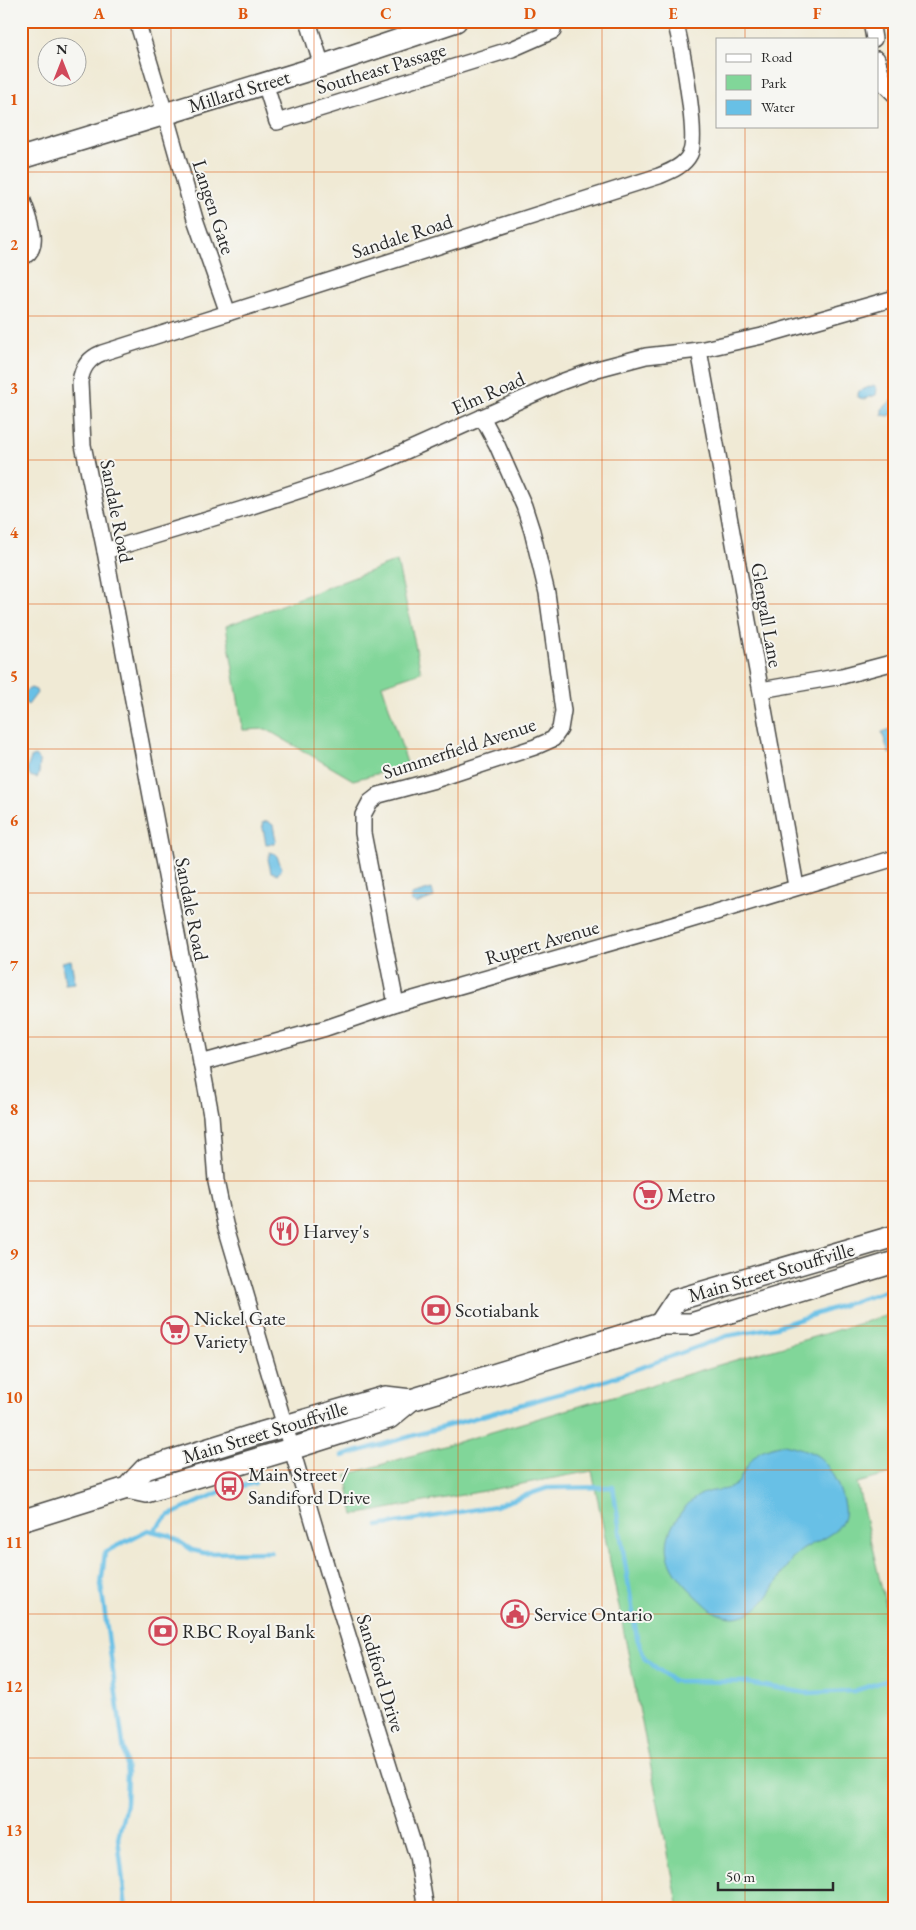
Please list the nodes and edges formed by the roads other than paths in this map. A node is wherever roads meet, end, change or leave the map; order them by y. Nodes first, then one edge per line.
1 (137, 21) edge
2 (308, 21) edge
3 (456, 21) edge
4 (550, 21) edge
5 (675, 21) edge
6 (871, 21) edge
7 (874, 38) edge
8 (878, 62) edge
9 (322, 66) junction
10 (266, 83) junction
11 (895, 95) edge
12 (165, 113) junction
13 (21, 158) edge
14 (21, 195) edge
15 (21, 258) edge
16 (895, 298) edge
17 (228, 313) junction
18 (699, 350) junction
19 (482, 417) junction
20 (105, 551) junction
21 (895, 662) edge
22 (761, 690) junction
23 (895, 858) edge
24 (796, 886) junction
25 (396, 1004) junction
26 (201, 1063) junction
27 (895, 1236) edge
28 (895, 1262) edge
29 (660, 1324) junction
30 (411, 1400) junction
31 (286, 1426) junction
32 (292, 1449) junction
33 (127, 1488) junction
34 (21, 1521) edge
35 (426, 1909) edge

1 - 12 street, Langen Gate
2 - 9 street
3 - 9 main road, Millard Street
4 - 10 street, Southeast Passage
5 - 17 street, Sandale Road
6 - 7 street
8 - 11 street
9 - 10 main road, Millard Street
10 - 12 main road, Millard Street
12 - 13 main road, Millard Street
12 - 17 street, Langen Gate
14 - 15 street
16 - 18 street, Elm Road
17 - 20 street, Sandale Road
18 - 19 street, Elm Road
18 - 22 street, Glengall Lane
19 - 20 street, Elm Road
19 - 25 street, Summerfield Avenue
20 - 26 street, Sandale Road
21 - 22 street
22 - 24 street, Glengall Lane
23 - 24 street, Rupert Avenue
24 - 25 street, Rupert Avenue
25 - 26 street, Rupert Avenue
26 - 31 street, Sandale Road
27 - 29 main road, Main Street Stouffville
28 - 29 main road, Main Street Stouffville
29 - 30 main road, Main Street Stouffville
30 - 31 main road, Main Street Stouffville
30 - 32 main road, Main Street Stouffville
31 - 32 street, Sandiford Drive
31 - 33 main road, Main Street Stouffville
32 - 33 main road, Main Street Stouffville
32 - 35 street, Sandiford Drive
33 - 34 main road, Main Street Stouffville

